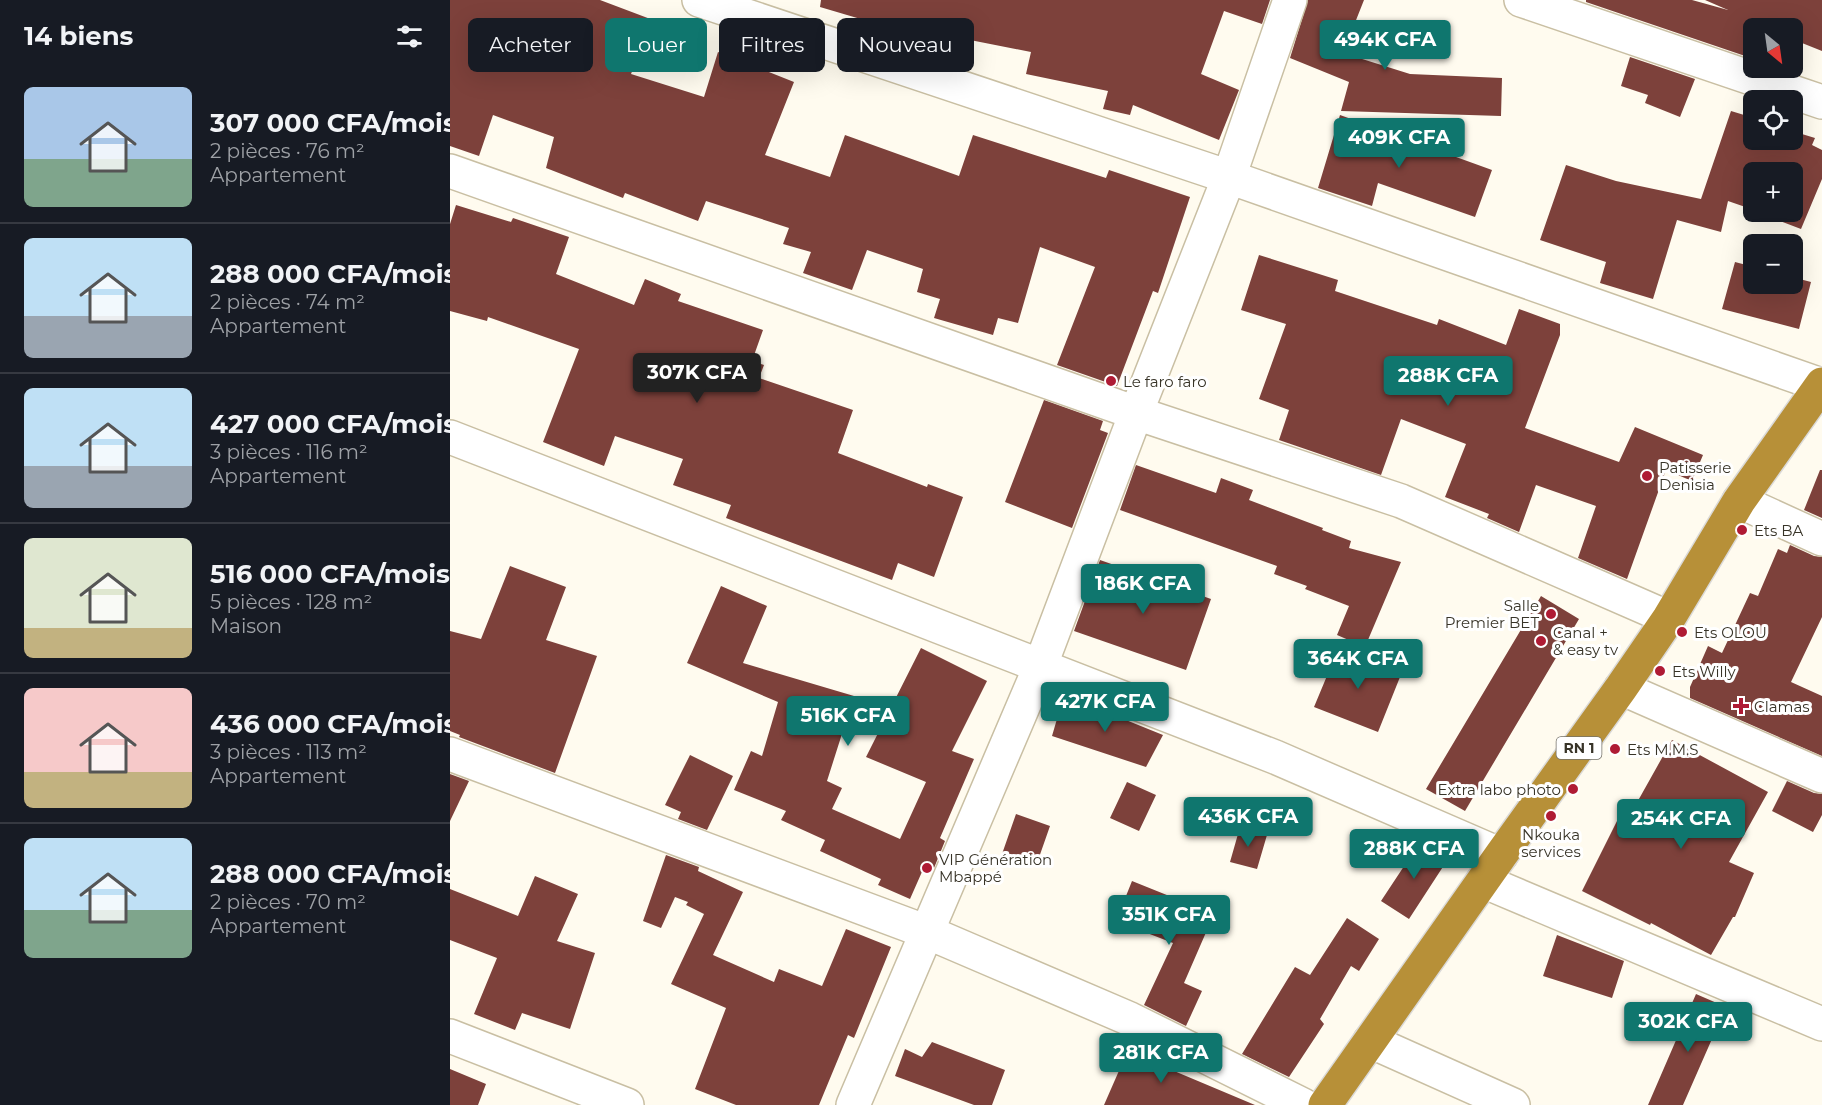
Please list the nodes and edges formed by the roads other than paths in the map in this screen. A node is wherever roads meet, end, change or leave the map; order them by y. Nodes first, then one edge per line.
1 (699, 0) edge
2 (1290, 0) edge
3 (1521, 0) edge
4 (1822, 102) edge
5 (450, 171) edge
6 (1229, 177) junction
7 (1822, 385) edge
8 (1136, 413) junction
9 (450, 437) edge
10 (1739, 501) junction
11 (1822, 539) edge
12 (1669, 618) junction
13 (1040, 667) junction
14 (1622, 688) junction
15 (450, 754) edge
16 (1822, 776) edge
17 (1492, 868) junction
18 (927, 932) junction
19 (1822, 1024) edge
20 (450, 1036) edge
21 (1370, 1041) junction
22 (627, 1105) edge
23 (853, 1105) edge
24 (1303, 1105) edge
25 (1325, 1105) edge
26 (1513, 1105) edge

1 - 6 street
2 - 6 street
3 - 4 street
5 - 8 street
6 - 7 street
6 - 8 street
7 - 10 highway, RN 1
8 - 12 street
8 - 13 street
9 - 13 street
10 - 11 street
10 - 12 highway, RN 1
12 - 14 highway, RN 1
13 - 17 street
13 - 18 street
14 - 16 street
14 - 17 highway, RN 1
15 - 18 street
17 - 19 street
17 - 21 highway, RN 1
18 - 23 street
18 - 24 street
20 - 22 street
21 - 25 highway, RN 1
21 - 26 street

